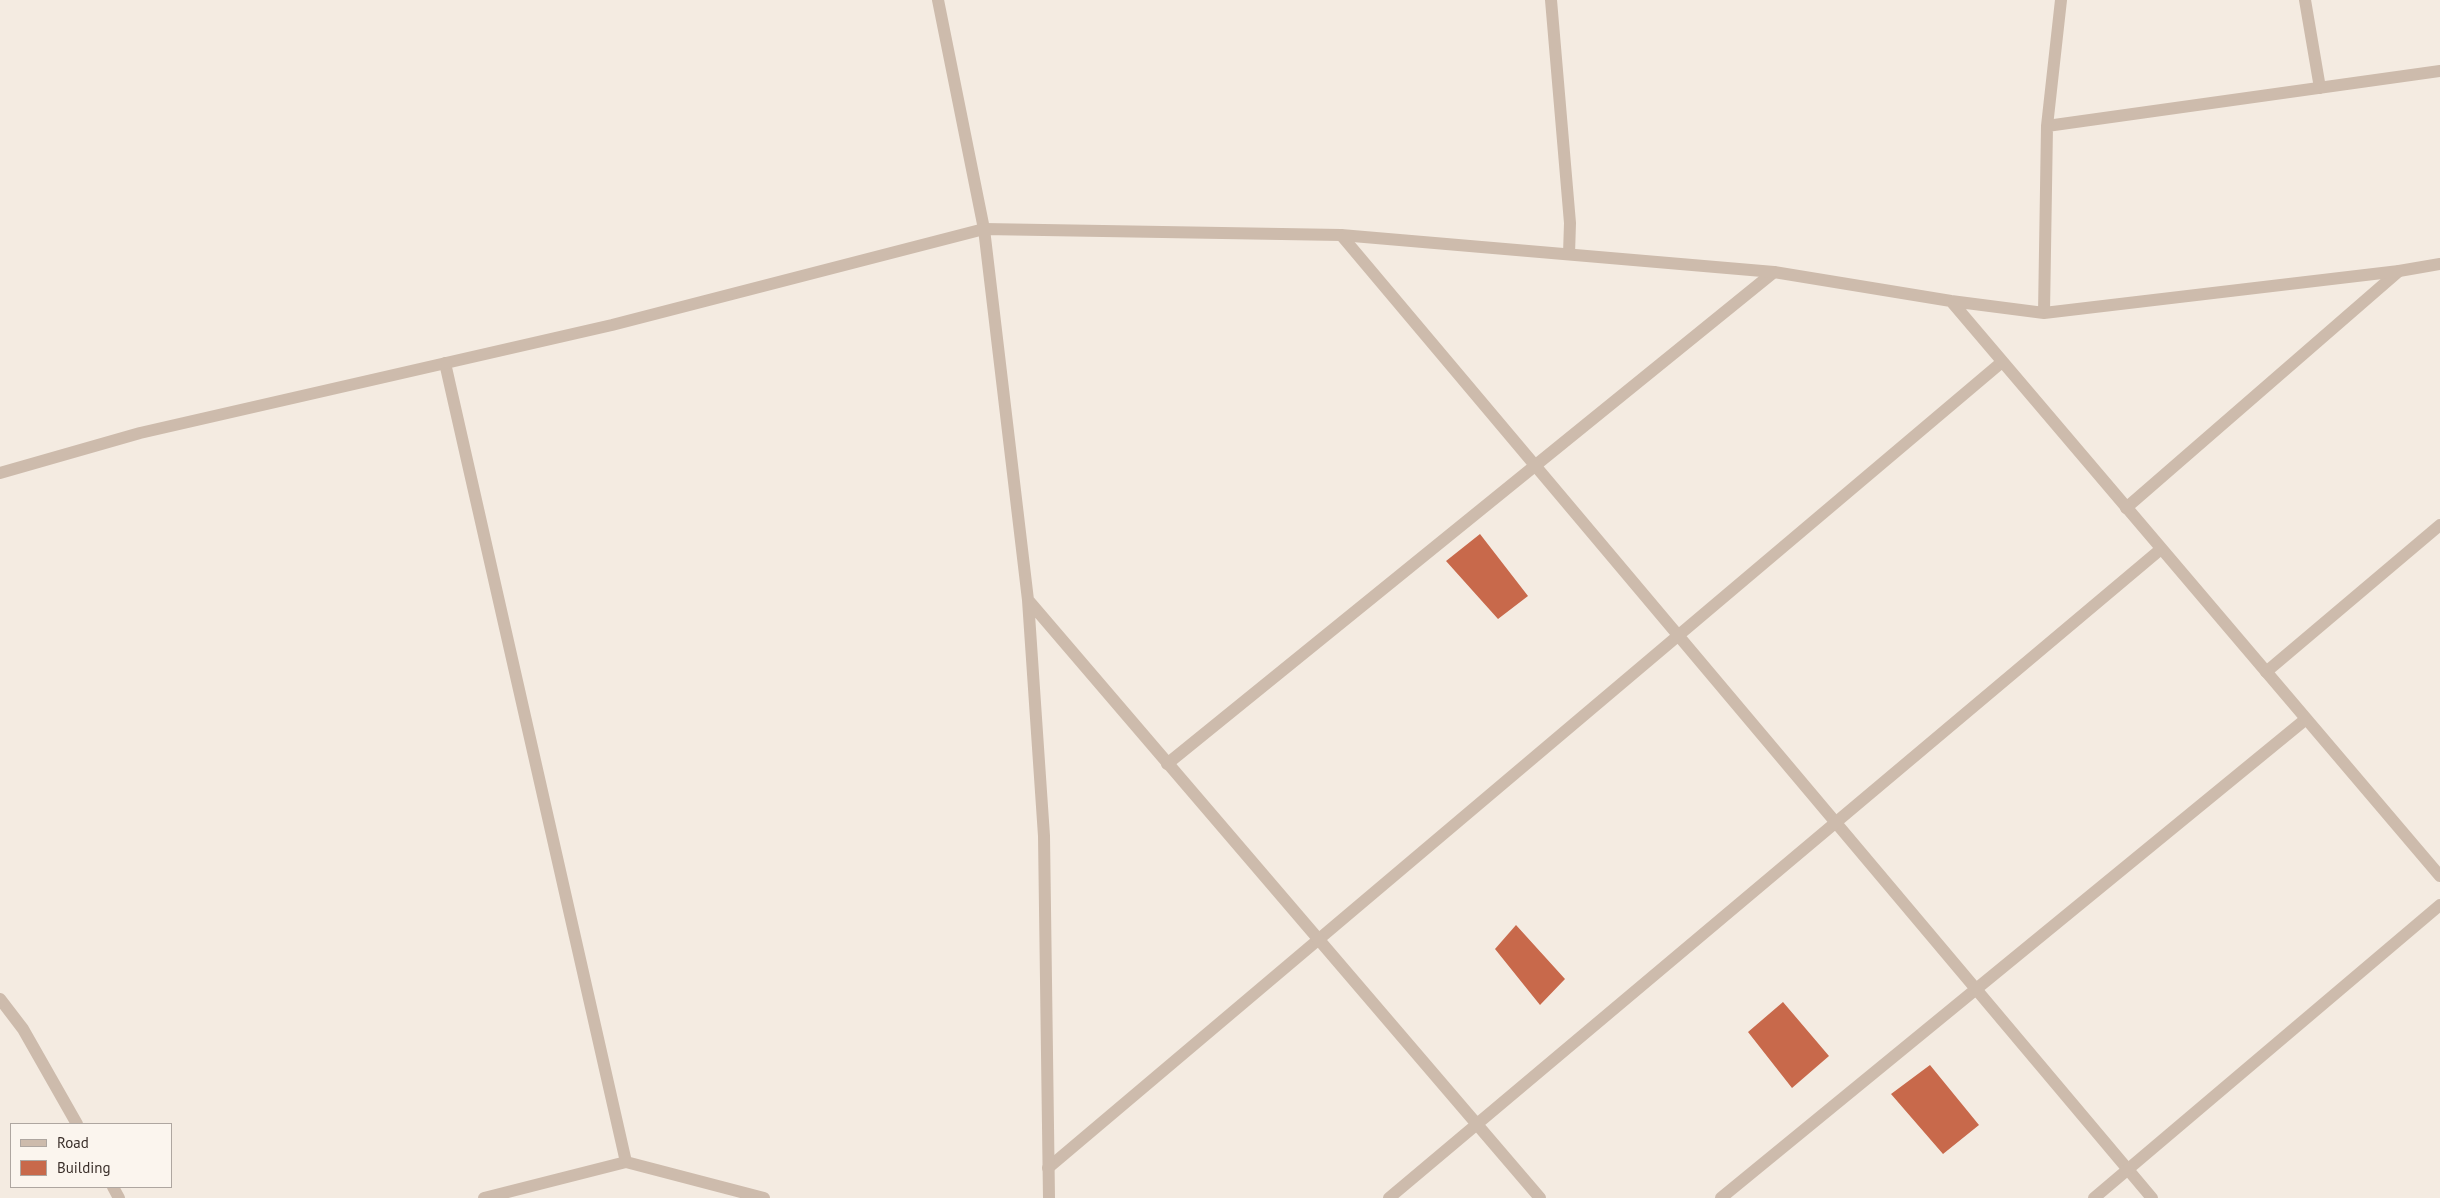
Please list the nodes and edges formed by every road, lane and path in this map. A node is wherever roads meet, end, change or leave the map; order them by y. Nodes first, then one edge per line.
1 (938, 0) edge
2 (1551, 0) edge
3 (2061, 0) edge
4 (2305, 0) edge
5 (2440, 71) edge
6 (2320, 88) junction
7 (2047, 126) junction
8 (984, 229) junction
9 (1341, 235) junction
10 (1569, 254) junction
11 (2440, 264) edge
12 (2399, 271) junction
13 (1774, 272) junction
14 (1951, 301) junction
15 (2044, 313) junction
16 (2002, 362) junction
17 (445, 363) junction
18 (1535, 465) junction
19 (0, 473) edge
20 (2126, 508) junction
21 (2440, 525) edge
22 (2161, 549) junction
23 (1028, 600) junction
24 (1678, 636) junction
25 (2266, 672) junction
26 (2306, 719) junction
27 (1167, 764) junction
28 (1836, 823) junction
29 (2440, 876) edge
30 (2440, 905) edge
31 (1319, 940) junction
32 (1976, 989) junction
33 (0, 999) edge
34 (76, 1123) edge
35 (1477, 1124) junction
36 (626, 1162) junction
37 (1048, 1168) junction
38 (2128, 1170) junction
39 (484, 1198) edge
40 (764, 1198) edge
41 (1049, 1198) edge
42 (1389, 1198) edge
43 (1540, 1198) edge
44 (1721, 1198) edge
45 (2094, 1198) edge
46 (2152, 1198) edge

1 - 8 street
2 - 10 street
3 - 7 street
4 - 6 street
5 - 6 street
6 - 7 street
7 - 15 street
8 - 9 street
8 - 17 street
8 - 23 street
9 - 10 street
9 - 18 street
10 - 13 street
11 - 12 street
12 - 15 street
12 - 20 street
13 - 14 street
13 - 18 street
14 - 15 street
14 - 16 street
16 - 20 street
16 - 24 street
17 - 19 street
17 - 36 street
18 - 24 street
18 - 27 street
20 - 22 street
21 - 25 street
22 - 25 street
22 - 28 street
23 - 27 street
23 - 37 street
24 - 28 street
24 - 31 street
25 - 26 street
26 - 29 street
26 - 32 street
27 - 31 street
28 - 32 street
28 - 35 street
30 - 38 street
31 - 35 street
31 - 37 street
32 - 38 street
32 - 44 street
33 - 34 street
35 - 42 street
35 - 43 street
36 - 39 street
36 - 40 street
37 - 41 street
38 - 45 street
38 - 46 street

